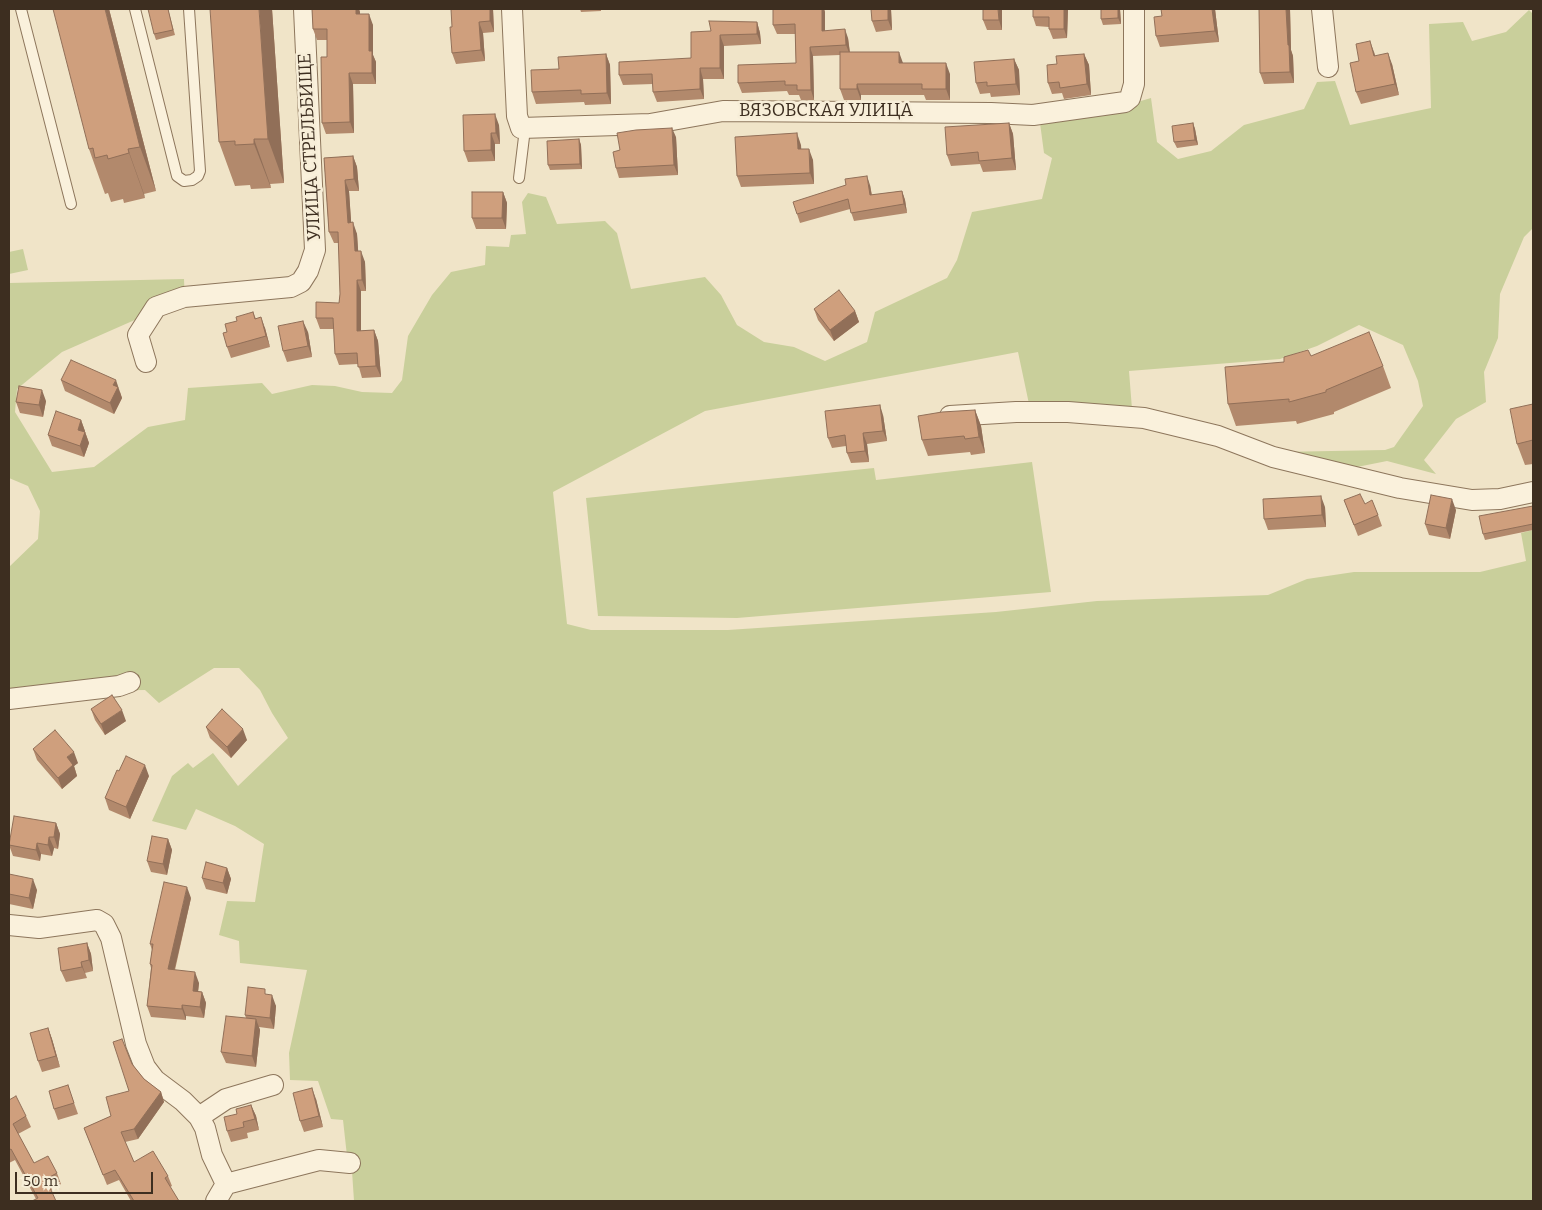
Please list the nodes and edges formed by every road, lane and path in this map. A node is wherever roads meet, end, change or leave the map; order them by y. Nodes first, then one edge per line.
1 (21, 9) edge
2 (135, 9) edge
3 (189, 9) edge
4 (304, 9) edge
5 (512, 9) edge
6 (1134, 9) edge
7 (1322, 9) edge
8 (1328, 67) dead end
9 (520, 128) junction
10 (519, 178) dead end
11 (70, 204) dead end
12 (146, 362) dead end
13 (932, 418) edge
14 (1533, 492) edge
15 (130, 682) dead end
16 (9, 699) edge
17 (9, 925) edge
18 (273, 1085) dead end
19 (200, 1117) junction
20 (350, 1162) dead end
21 (221, 1193) edge

1 - 11 lane
2 - 3 lane
4 - 12 street, УЛИЦА СТРЕЛЬБИЩЕ
5 - 9 street
6 - 9 street, ВЯЗОВСКАЯ УЛИЦА
7 - 8 street
9 - 10 lane
13 - 14 street
15 - 16 street
17 - 19 street
18 - 19 street
19 - 21 street
20 - 21 street

